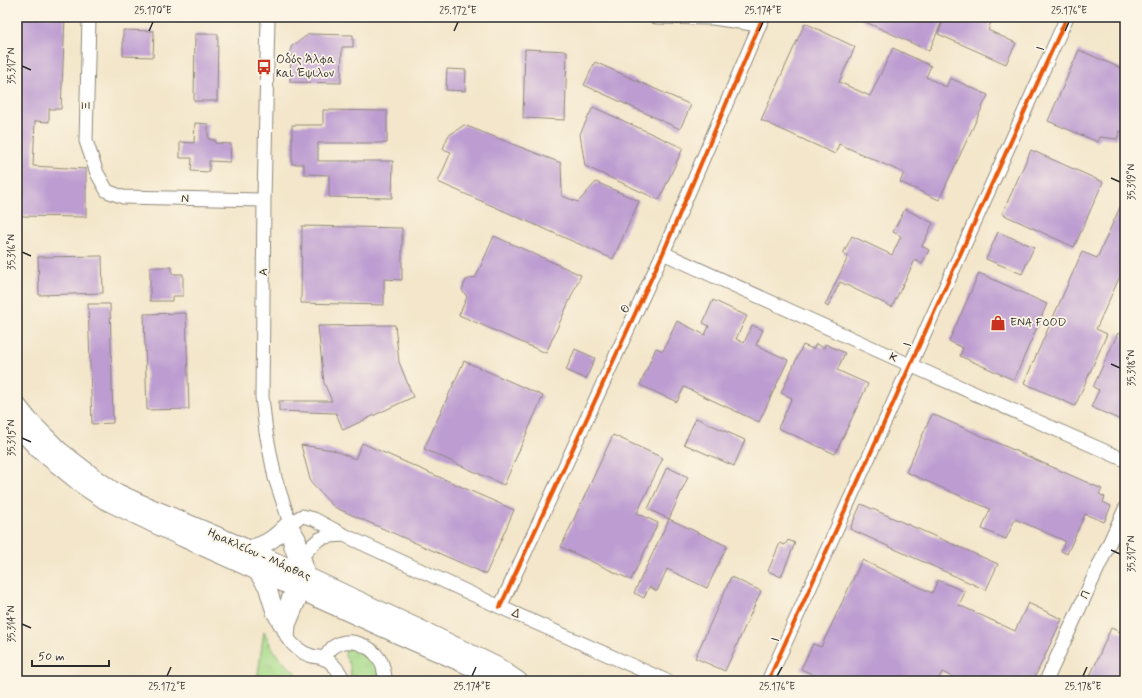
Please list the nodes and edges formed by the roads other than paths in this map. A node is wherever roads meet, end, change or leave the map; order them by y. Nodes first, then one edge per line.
1 (89, 17) edge
2 (268, 17) edge
3 (656, 17) edge
4 (1067, 17) edge
5 (761, 21) edge
6 (107, 191) joint
7 (264, 200) junction
8 (663, 253) junction
9 (910, 365) junction
10 (17, 405) edge
11 (17, 427) edge
12 (1125, 460) edge
13 (1125, 509) edge
14 (290, 523) junction
15 (344, 535) junction
16 (249, 549) junction
17 (303, 555) junction
18 (257, 572) junction
19 (300, 582) junction
20 (500, 607) junction
21 (285, 632) junction
22 (324, 658) junction
23 (344, 681) edge
24 (386, 681) edge
25 (511, 681) edge
26 (519, 681) edge
27 (667, 681) edge
28 (768, 681) edge
29 (1046, 681) edge

1 - 6 street, Ξ
2 - 7 street, Α
3 - 5 street
4 - 9 street, Ι
5 - 8 street, Θ
6 - 7 street, Ν
7 - 14 street, Α
8 - 9 street, Κ
8 - 20 street, Θ
9 - 12 street, Κ
9 - 28 street, Ι
10 - 16 main road, Ηρακλείου - Μάρθας
11 - 18 main road, Ηρακλείου - Μάρθας
13 - 29 street, Π
14 - 15 street, Δ
14 - 16 main road
14 - 17 street, Α
14 - 19 street, Α
15 - 17 street
15 - 20 street, Δ
16 - 19 main road, Ηρακλείου - Μάρθας
17 - 19 street, Α
18 - 19 main road, Ηρακλείου - Μάρθας
18 - 21 main road
19 - 21 street
19 - 25 main road, Ηρακλείου - Μάρθας
19 - 26 main road, Ηρακλείου - Μάρθας
20 - 27 street, Δ
21 - 22 street
22 - 23 street
22 - 24 street

